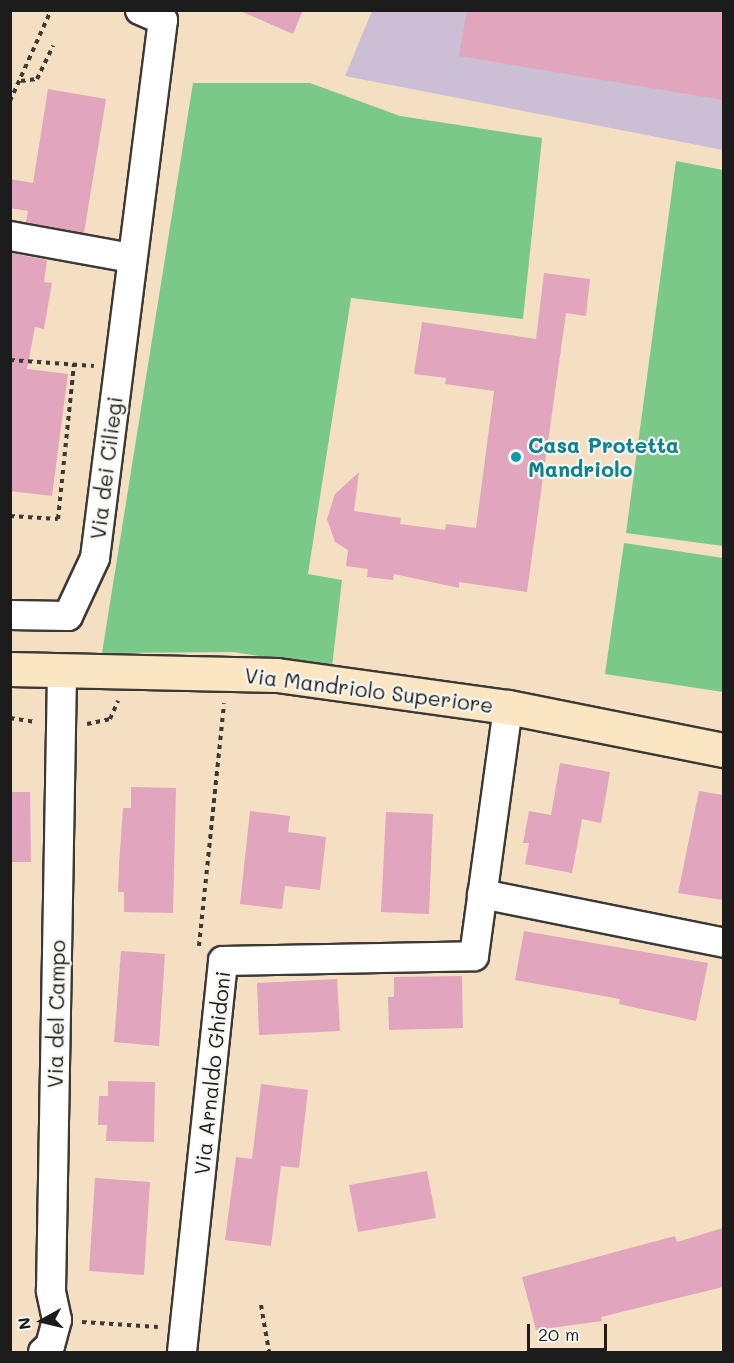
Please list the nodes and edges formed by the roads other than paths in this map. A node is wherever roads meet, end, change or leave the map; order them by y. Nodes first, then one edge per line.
1 (156, 14) edge
2 (10, 236) edge
3 (131, 258) junction
4 (10, 615) edge
5 (10, 669) edge
6 (62, 671) junction
7 (508, 707) junction
8 (723, 750) edge
9 (482, 894) junction
10 (723, 942) edge
11 (43, 1353) edge
12 (182, 1353) edge

1 - 3 street, Via dei Ciliegi
2 - 3 street
3 - 4 street, Via dei Ciliegi
5 - 6 street, Via Mandriolo Superiore
6 - 7 street, Via Mandriolo Superiore
6 - 11 street, Via del Campo
7 - 8 street, Via Mandriolo Superiore
7 - 9 street, Via Arnaldo Ghidoni
9 - 10 street
9 - 12 street, Via Arnaldo Ghidoni

